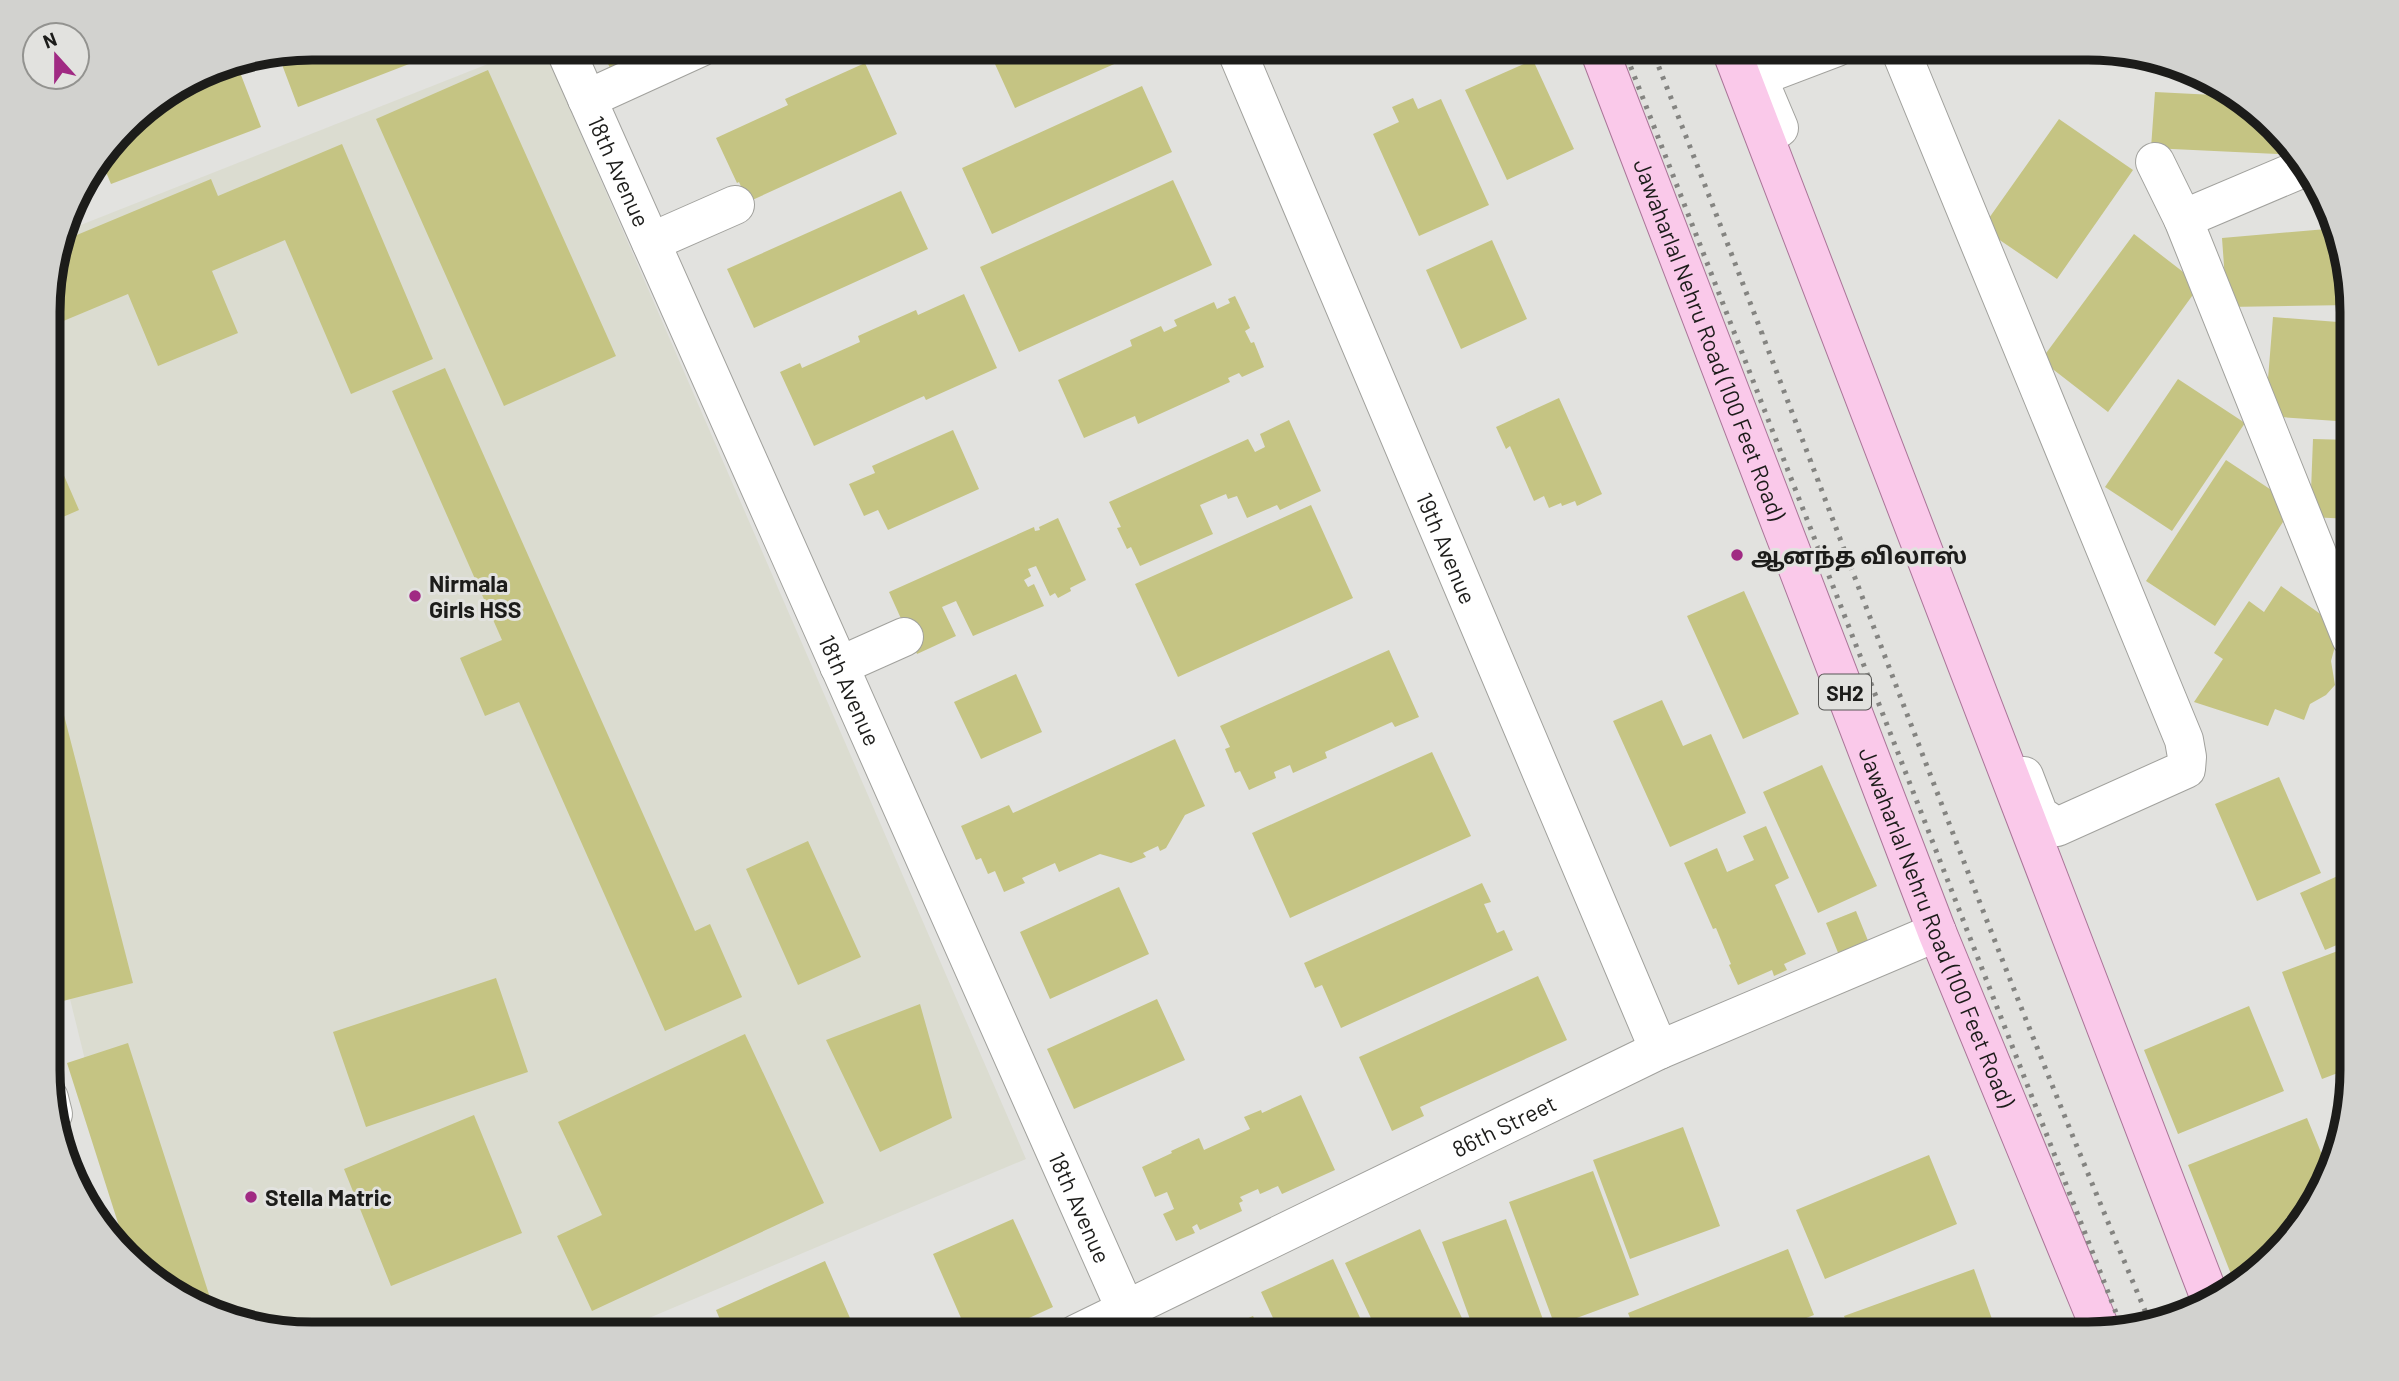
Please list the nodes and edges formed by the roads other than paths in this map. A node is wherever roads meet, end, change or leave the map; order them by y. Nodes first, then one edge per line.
1 (570, 60) edge
2 (672, 60) edge
3 (1240, 60) edge
4 (1603, 60) edge
5 (1736, 60) edge
6 (1803, 60) edge
7 (1904, 60) edge
8 (587, 99) junction
9 (2155, 162) dead end
10 (2296, 171) edge
11 (1797, 195) junction
12 (735, 205) dead end
13 (2183, 219) junction
14 (651, 242) junction
15 (2340, 611) edge
16 (904, 638) dead end
17 (839, 666) junction
18 (1994, 715) junction
19 (1937, 932) junction
20 (1659, 1050) junction
21 (2207, 1291) edge
22 (2097, 1321) edge
23 (1131, 1322) edge

1 - 8 street, 18th Avenue
2 - 8 street
3 - 20 street, 19th Avenue
4 - 19 main road, Jawaharlal Nehru Road (100 Feet Road) / SH2
5 - 11 main road
6 - 11 street
7 - 18 street
8 - 14 street, 18th Avenue
9 - 13 street
10 - 13 street
11 - 18 main road
12 - 14 street
13 - 15 street
14 - 17 street, 18th Avenue
16 - 17 street
17 - 23 street, 18th Avenue
18 - 21 main road
19 - 20 street, 86th Street
19 - 22 main road, Jawaharlal Nehru Road (100 Feet Road) / SH2
20 - 23 street, 86th Street

